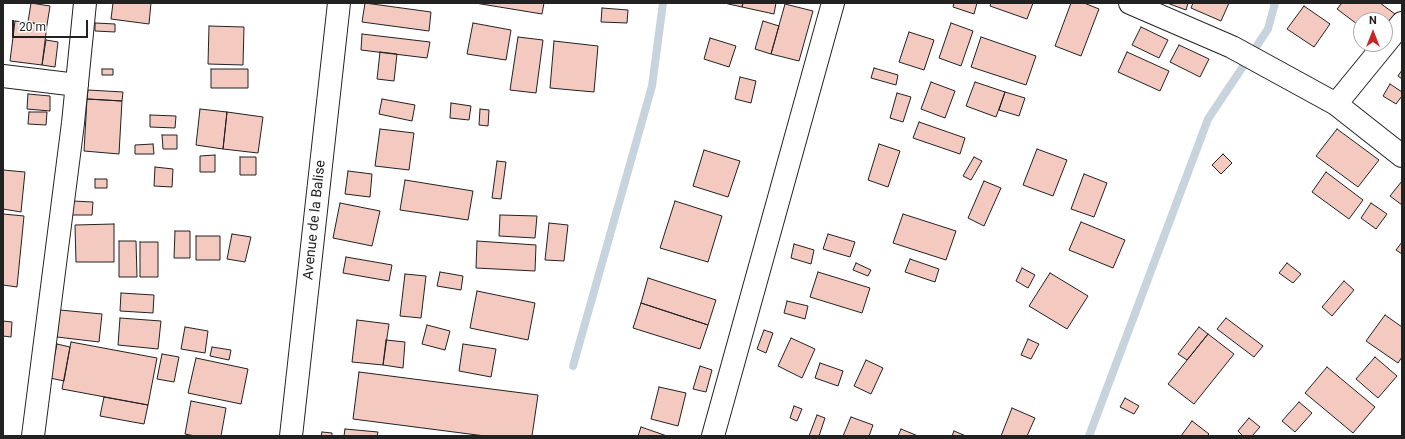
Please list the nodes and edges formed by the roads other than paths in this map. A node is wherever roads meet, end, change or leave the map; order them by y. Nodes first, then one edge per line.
1 (85, 3) edge
2 (339, 3) edge
3 (833, 3) edge
4 (1130, 3) edge
5 (1402, 23) edge
6 (1393, 34) edge
7 (1378, 52) edge
8 (3, 76) edge
9 (77, 85) junction
10 (1336, 104) junction
11 (1402, 156) edge
12 (33, 436) edge
13 (291, 436) edge
14 (713, 436) edge

1 - 9 street
2 - 13 street, Avenue de la Balise
3 - 14 street
4 - 10 street
5 - 6 street
7 - 10 street
8 - 9 street
9 - 12 street
10 - 11 street

